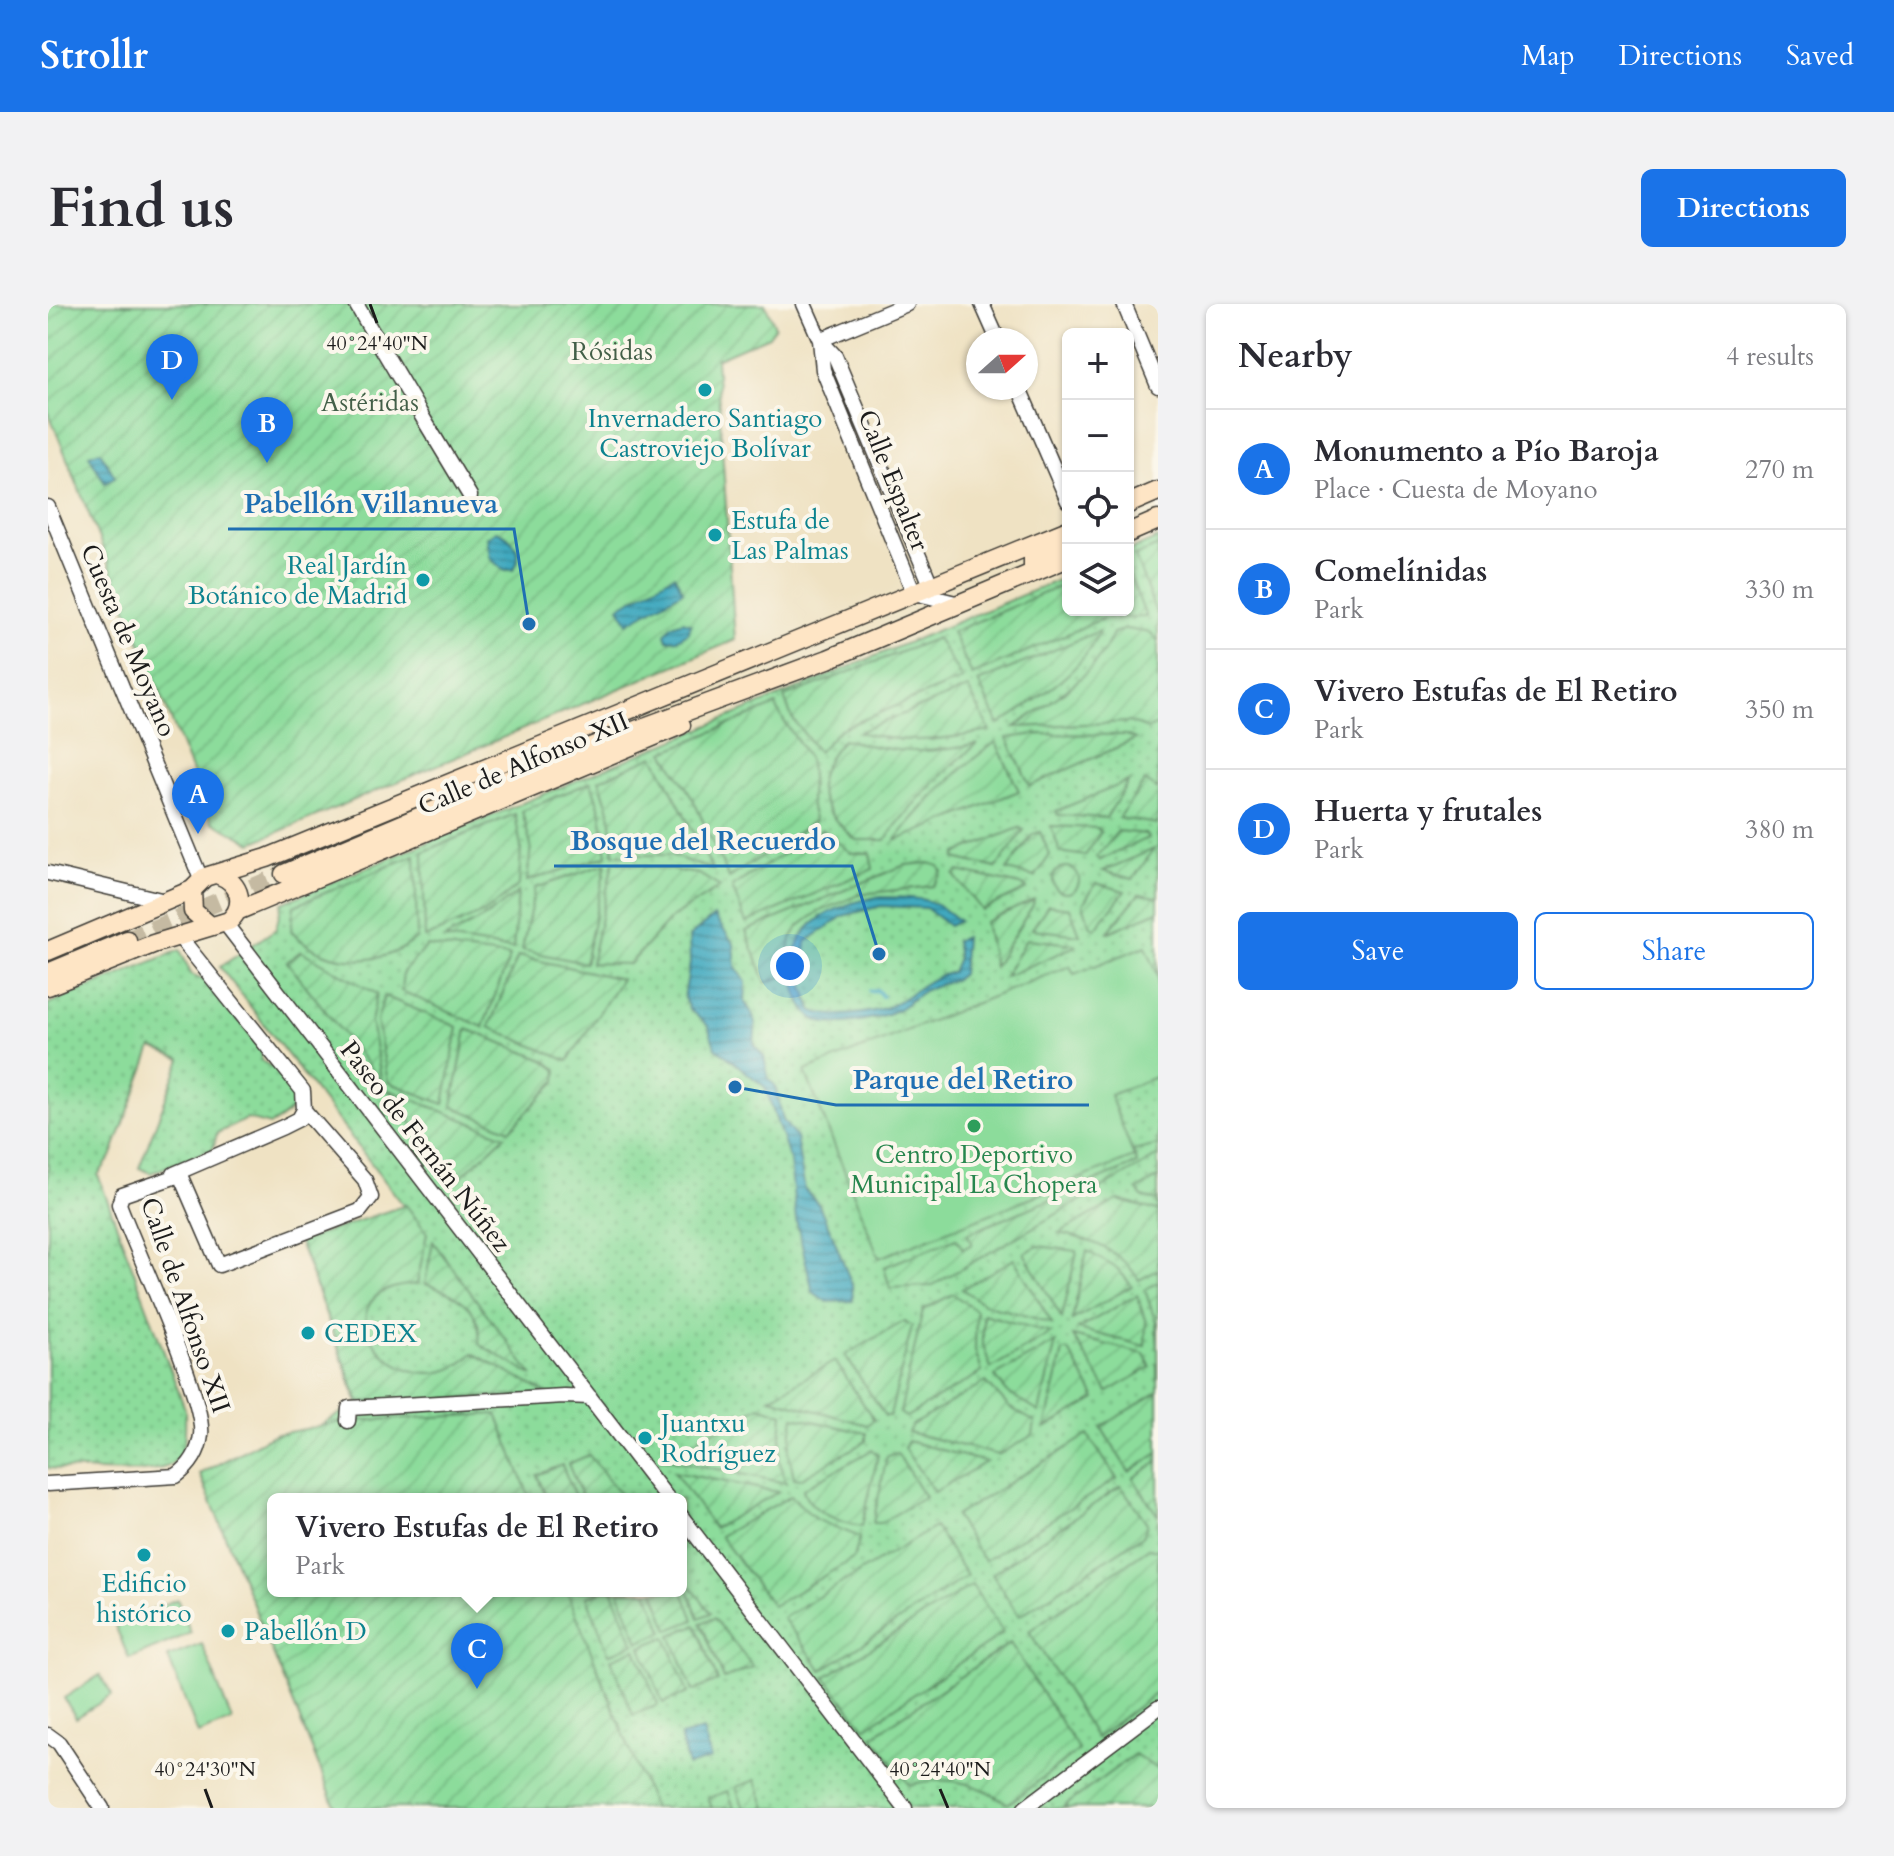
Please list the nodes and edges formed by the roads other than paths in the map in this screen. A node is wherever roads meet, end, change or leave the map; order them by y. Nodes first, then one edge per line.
1 (356, 304) edge
2 (804, 304) edge
3 (907, 304) edge
4 (982, 304) edge
5 (1124, 304) edge
6 (993, 328) edge
7 (820, 340) junction
8 (1158, 386) edge
9 (1024, 400) edge
10 (1062, 487) edge
11 (1158, 491) edge
12 (470, 496) dead end
13 (1134, 501) edge
14 (48, 507) edge
15 (1158, 520) edge
16 (1134, 530) edge
17 (1062, 534) edge
18 (1062, 540) edge
19 (1062, 560) edge
20 (1033, 572) junction
21 (923, 589) junction
22 (960, 604) junction
23 (814, 635) junction
24 (828, 659) junction
25 (547, 763) junction
26 (48, 873) edge
27 (284, 874) tunnel mouth
28 (204, 881) junction
29 (165, 901) junction
30 (223, 920) junction
31 (178, 935) junction
32 (127, 940) tunnel mouth
33 (48, 951) edge
34 (48, 973) edge
35 (48, 986) edge
36 (304, 1110) junction
37 (174, 1174) junction
38 (590, 1397) junction
39 (348, 1421) dead end
40 (48, 1484) edge
41 (663, 1493) edge
42 (687, 1524) edge
43 (1158, 1708) edge
44 (48, 1735) edge
45 (102, 1808) edge
46 (905, 1808) edge
47 (1025, 1808) edge

1 - 12 street
2 - 7 street, Calle Espalter
3 - 7 street
4 - 6 street
5 - 8 street
7 - 21 street, Calle Espalter
9 - 10 street
11 - 13 main road
14 - 28 street, Cuesta de Moyano
15 - 16 main road
17 - 21 main road, Calle de Alfonso XII
18 - 20 main road
19 - 20 main road, Calle de Alfonso XII
20 - 22 main road, Calle de Alfonso XII
21 - 22 street, Calle Espalter
21 - 23 main road, Calle de Alfonso XII
22 - 24 main road, Calle de Alfonso XII
23 - 25 main road, Calle de Alfonso XII
23 - 28 main road, Calle de Alfonso XII
24 - 25 main road, Calle de Alfonso XII
24 - 30 main road, Calle de Alfonso XII
25 - 27 main road, Calle de Alfonso XII
26 - 29 street
28 - 29 main road, Calle de Alfonso XII
28 - 30 main road
28 - 30 main road
29 - 33 main road, Calle de Alfonso XII
30 - 31 main road, Calle de Alfonso XII
30 - 38 street, Paseo de Fernán Núñez
31 - 35 main road, Calle de Alfonso XII
31 - 36 street, Calle de Alfonso XII
32 - 34 main road
36 - 37 street
36 - 37 street, Calle de Alfonso XII
37 - 40 street, Calle de Alfonso XII
38 - 39 street
38 - 41 street, Paseo de Fernán Núñez
42 - 46 street
43 - 47 street
44 - 45 street

